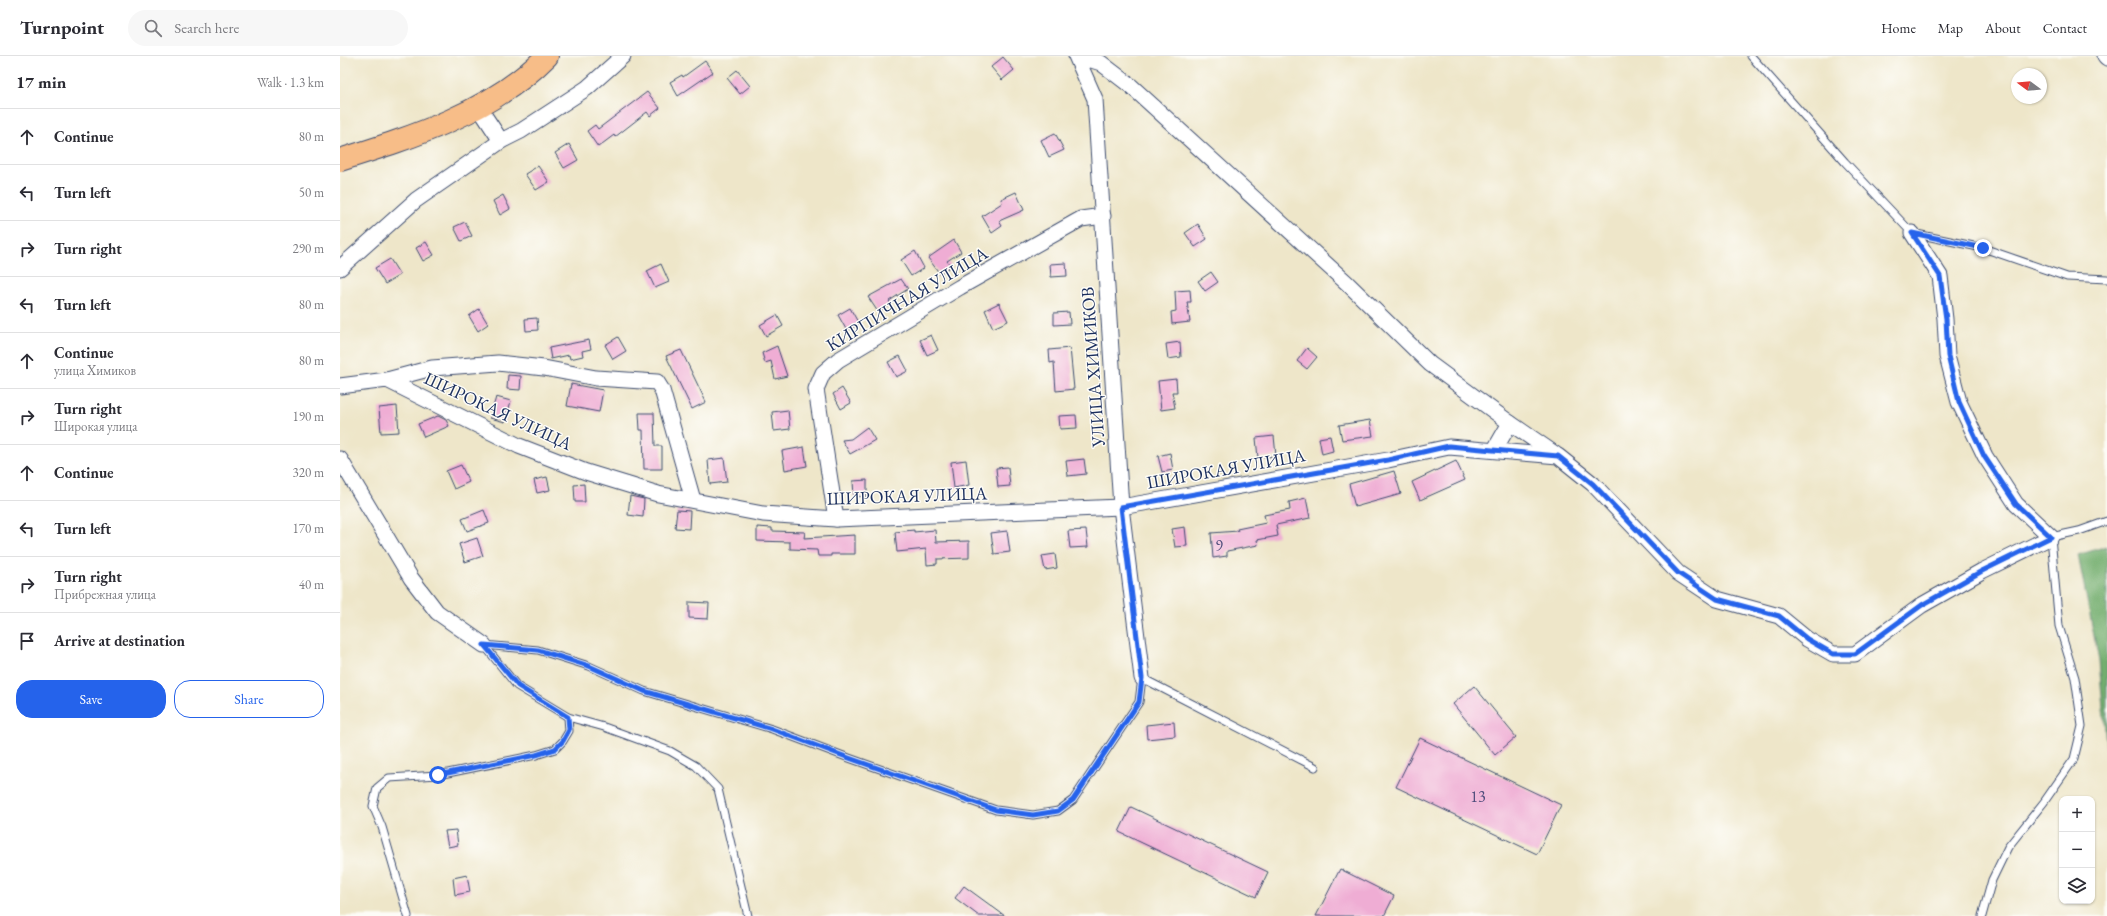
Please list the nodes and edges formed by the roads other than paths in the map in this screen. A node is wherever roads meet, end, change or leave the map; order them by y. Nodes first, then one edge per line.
1 (547, 56) edge
2 (623, 56) edge
3 (1078, 56) edge
4 (1751, 56) edge
5 (478, 106) junction
6 (501, 141) junction
7 (340, 160) edge
8 (1103, 216) junction
9 (1912, 233) junction
10 (340, 268) edge
11 (2107, 278) edge
12 (387, 380) junction
13 (340, 386) edge
14 (1510, 423) junction
15 (1495, 449) junction
16 (1558, 456) junction
17 (340, 459) edge
18 (693, 500) junction
19 (1121, 507) junction
20 (836, 519) junction
21 (2107, 521) edge
22 (2051, 537) junction
23 (484, 645) junction
24 (1142, 678) junction
25 (568, 717) junction
26 (1315, 767) dead end
27 (408, 916) edge
28 (748, 916) edge
29 (1982, 916) edge

1 - 5 main road
2 - 6 street
3 - 8 street, УЛИЦА ХИМИКОВ
3 - 14 street
4 - 9 lane
5 - 6 street
5 - 7 main road
6 - 10 street
8 - 19 street, УЛИЦА ХИМИКОВ
8 - 20 street, КИРПИЧНАЯ УЛИЦА
9 - 11 lane
9 - 22 street
12 - 13 street
12 - 18 street, ШИРОКАЯ УЛИЦА
12 - 18 street
14 - 15 street
14 - 16 street
15 - 16 street, ШИРОКАЯ УЛИЦА
15 - 19 street, ШИРОКАЯ УЛИЦА
16 - 22 street
17 - 23 street
18 - 20 street, ШИРОКАЯ УЛИЦА
19 - 20 street, ШИРОКАЯ УЛИЦА
19 - 24 street, УЛИЦА ХИМИКОВ
21 - 22 lane
22 - 29 lane
23 - 24 lane
23 - 25 lane
24 - 26 lane
25 - 27 lane
25 - 28 lane

